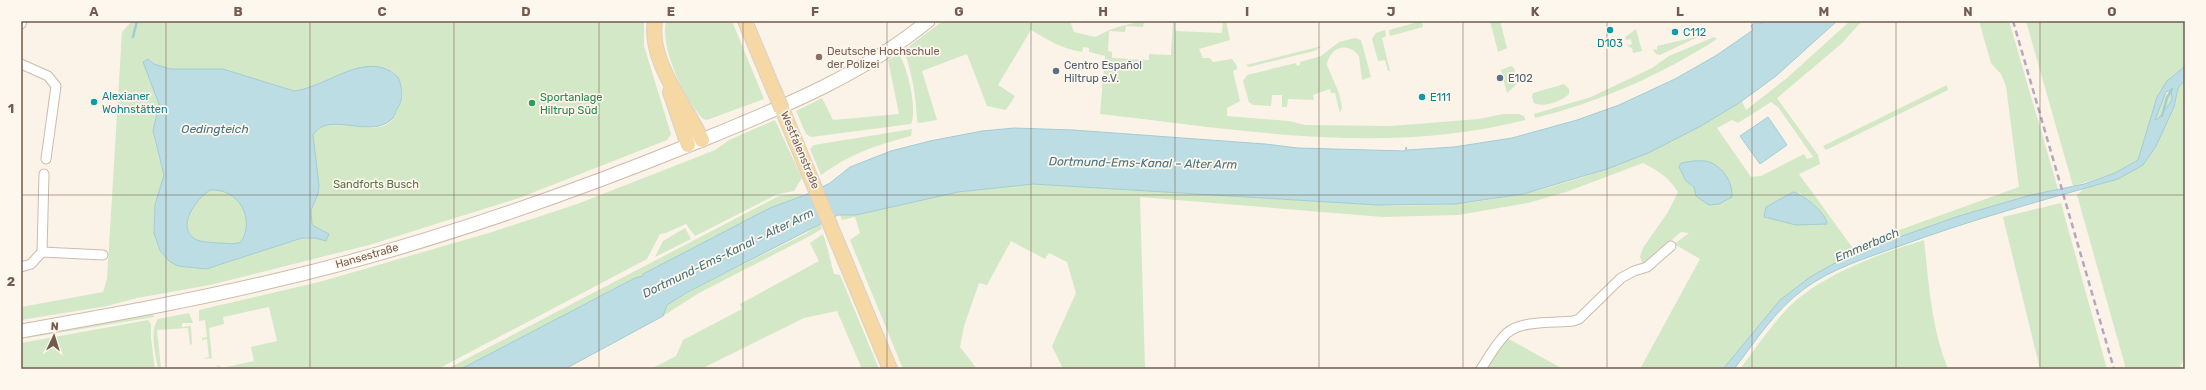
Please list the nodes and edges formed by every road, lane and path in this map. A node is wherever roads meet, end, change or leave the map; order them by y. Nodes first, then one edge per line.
1 (22, 21) edge
2 (655, 21) edge
3 (746, 21) edge
4 (928, 21) edge
5 (21, 24) edge
6 (21, 64) edge
7 (669, 82) junction
8 (702, 140) junction
9 (688, 145) junction
10 (46, 159) dead end
11 (44, 174) dead end
12 (1670, 246) dead end
13 (42, 252) junction
14 (103, 256) dead end
15 (21, 267) edge
16 (21, 331) edge
17 (890, 369) edge
18 (1481, 369) edge

1 - 5 street
2 - 7 main road
3 - 17 main road, Westfalenstraße, bridge
4 - 8 main road, Hansestraße
6 - 10 street
7 - 8 main road
7 - 9 main road
8 - 9 main road, Hansestraße
9 - 16 main road, Hansestraße
11 - 13 street
12 - 18 street
13 - 14 street
13 - 15 street

